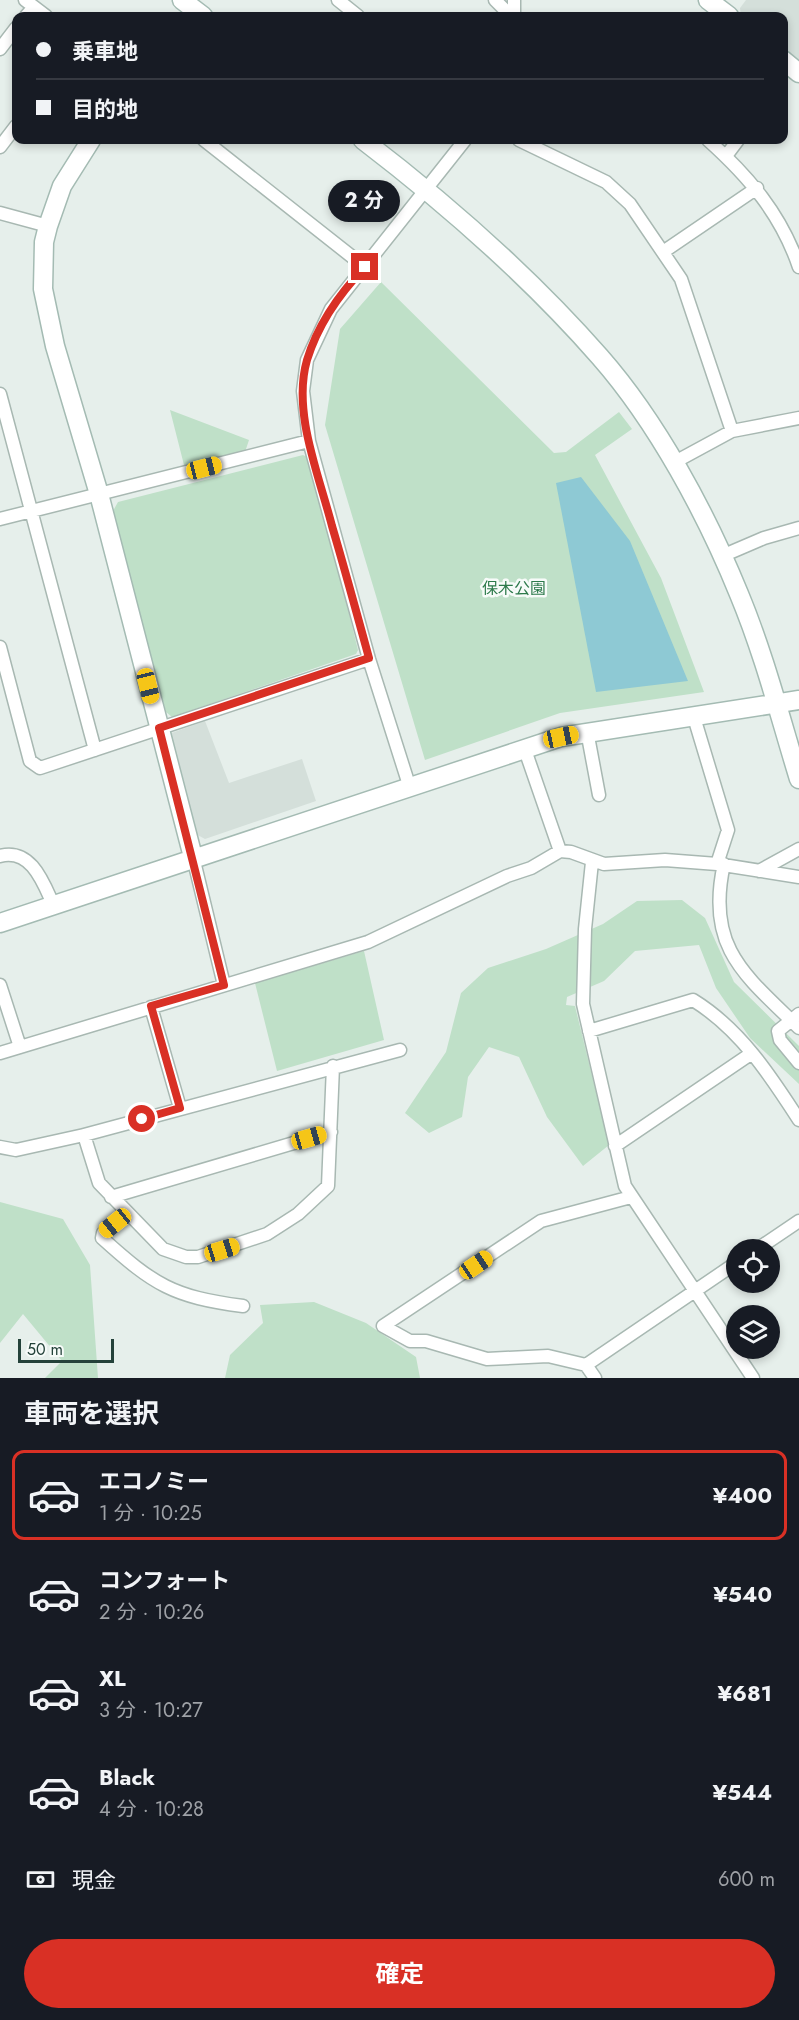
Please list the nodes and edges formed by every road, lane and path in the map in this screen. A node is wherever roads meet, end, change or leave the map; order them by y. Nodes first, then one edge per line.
1 (338, 0) edge
2 (495, 0) edge
3 (708, 0) edge
4 (728, 9) edge
5 (353, 12) edge
6 (508, 12) edge
7 (12, 33) edge
8 (0, 49) edge
9 (12, 131) edge
10 (88, 144) edge
11 (209, 144) edge
12 (368, 144) edge
13 (462, 144) edge
14 (527, 144) edge
15 (712, 144) edge
16 (735, 144) edge
17 (0, 147) edge
18 (726, 156) junction
19 (757, 188) junction
20 (427, 189) junction
21 (0, 213) edge
22 (48, 226) junction
23 (663, 252) junction
24 (365, 267) junction
25 (799, 267) edge
26 (0, 394) edge
27 (799, 418) edge
28 (732, 431) junction
29 (309, 441) junction
30 (673, 463) junction
31 (99, 494) junction
32 (32, 511) junction
33 (0, 519) edge
34 (799, 528) edge
35 (722, 556) junction
36 (0, 646) edge
37 (369, 658) junction
38 (799, 700) edge
39 (776, 702) junction
40 (693, 714) junction
41 (159, 728) junction
42 (587, 731) junction
43 (524, 747) junction
44 (95, 750) junction
45 (799, 779) edge
46 (410, 785) junction
47 (599, 795) dead end
48 (799, 849) edge
49 (560, 850) junction
50 (0, 856) edge
51 (193, 857) junction
52 (592, 862) junction
53 (721, 864) junction
54 (759, 871) junction
55 (799, 877) edge
56 (53, 904) junction
57 (0, 923) edge
58 (0, 985) edge
59 (224, 985) junction
60 (151, 1006) junction
61 (791, 1023) edge
62 (589, 1031) junction
63 (20, 1047) junction
64 (400, 1050) dead end
65 (0, 1053) edge
66 (752, 1053) junction
67 (799, 1063) edge
68 (333, 1066) junction
69 (180, 1108) junction
70 (799, 1120) edge
71 (331, 1132) junction
72 (84, 1135) junction
73 (615, 1146) junction
74 (0, 1147) edge
75 (111, 1197) junction
76 (631, 1197) junction
77 (126, 1214) junction
78 (799, 1221) edge
79 (772, 1239) edge
80 (726, 1270) edge
81 (695, 1290) junction
82 (243, 1306) dead end
83 (586, 1365) junction
84 (595, 1378) edge
85 (753, 1378) edge

1 - 5 street
2 - 6 street
3 - 4 street
7 - 8 street
9 - 17 street
10 - 22 street
11 - 24 street
12 - 20 street
13 - 20 street
14 - 23 street
15 - 18 street
16 - 18 street
18 - 19 street
19 - 23 street
19 - 25 street
20 - 24 street
20 - 30 street
21 - 22 street
22 - 31 street
23 - 28 street
24 - 29 street
26 - 32 street
27 - 28 street
28 - 30 street
29 - 31 street
29 - 37 street
30 - 35 street
31 - 32 street
31 - 41 street
32 - 33 street
32 - 44 street
34 - 35 street
35 - 39 street
36 - 44 street
37 - 41 street
37 - 46 street
38 - 39 street
39 - 40 street
39 - 45 street
40 - 42 street
40 - 53 street
41 - 44 street
41 - 51 street
42 - 43 street
42 - 47 street
43 - 46 street
43 - 49 street
46 - 51 street
48 - 54 street
49 - 52 street
49 - 59 street
50 - 56 street
51 - 56 street
51 - 59 street
52 - 53 street
52 - 62 street
53 - 54 street
53 - 61 street
54 - 55 street
56 - 57 street
58 - 63 street
59 - 60 street
60 - 63 street
60 - 69 street
61 - 67 street
62 - 66 street
62 - 73 street
63 - 65 street
64 - 68 street
66 - 70 street
66 - 73 street
68 - 69 street
68 - 71 street
69 - 72 street
71 - 75 street
71 - 77 street
72 - 74 street
72 - 75 street
73 - 76 street
75 - 77 street
76 - 81 street
76 - 83 street
77 - 82 street
78 - 79 street
80 - 81 street
81 - 83 street
81 - 85 street
83 - 84 street

